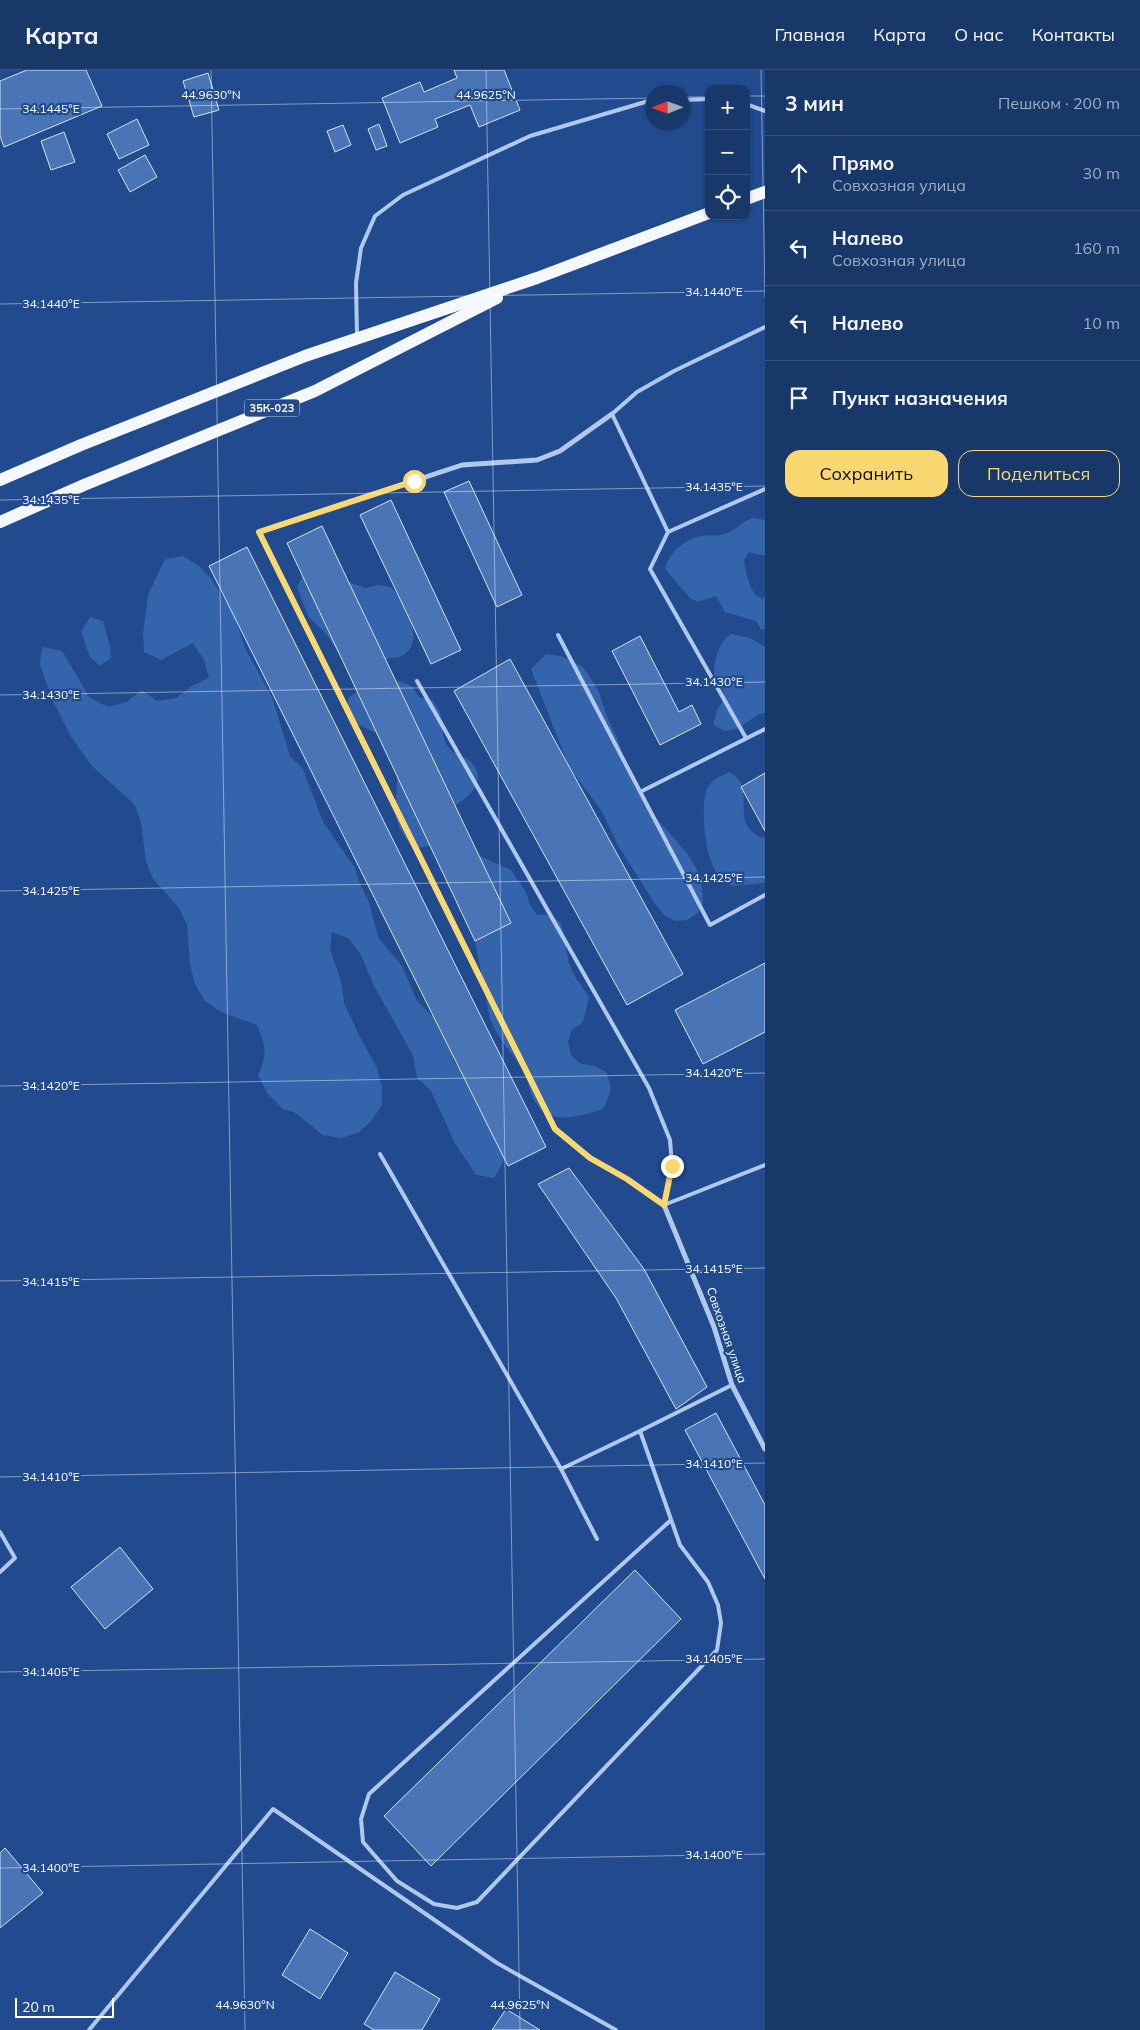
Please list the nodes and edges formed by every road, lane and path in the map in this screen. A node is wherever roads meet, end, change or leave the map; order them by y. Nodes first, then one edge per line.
1 (705, 99) edge
2 (690, 100) edge
3 (645, 102) edge
4 (750, 105) edge
5 (765, 111) edge
6 (765, 192) edge
7 (750, 198) edge
8 (705, 215) edge
9 (537, 278) junction
10 (765, 327) edge
11 (357, 339) junction
12 (612, 414) junction
13 (0, 480) edge
14 (765, 489) edge
15 (0, 522) edge
16 (668, 532) junction
17 (558, 635) dead end
18 (417, 681) dead end
19 (765, 728) edge
20 (746, 738) junction
21 (642, 791) junction
22 (765, 895) edge
23 (380, 1154) dead end
24 (765, 1165) edge
25 (664, 1205) junction
26 (732, 1385) junction
27 (640, 1431) junction
28 (765, 1449) edge
29 (561, 1469) junction
30 (671, 1520) junction
31 (0, 1532) edge
32 (597, 1539) dead end
33 (0, 1572) edge
34 (89, 2030) edge
35 (616, 2030) edge

1 - 2 lane
3 - 11 lane
4 - 5 lane
6 - 7 main road
8 - 9 main road, 35К-023
9 - 11 main road, 35К-023
9 - 15 main road, 35К-023
10 - 12 lane
11 - 13 main road, 35К-023
12 - 16 lane
12 - 25 street
14 - 16 lane
16 - 20 lane
17 - 21 lane
18 - 25 lane
19 - 20 lane
20 - 21 lane
21 - 22 lane
23 - 29 lane
24 - 25 lane
25 - 26 street, Совхозная улица
26 - 27 lane
26 - 28 street, Совхозная улица
27 - 29 lane
27 - 30 lane
29 - 32 lane
30 - 30 lane
31 - 33 lane
34 - 35 lane

